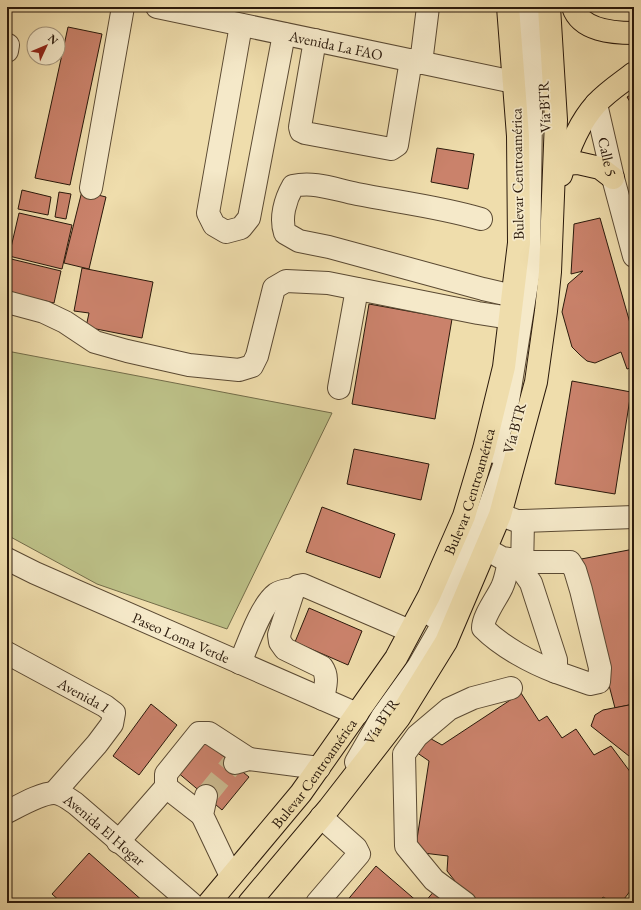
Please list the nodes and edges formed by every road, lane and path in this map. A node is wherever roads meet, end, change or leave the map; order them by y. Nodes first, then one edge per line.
1 (123, 7) edge
2 (157, 7) edge
3 (428, 7) edge
4 (508, 7) edge
5 (522, 7) edge
6 (537, 7) edge
7 (549, 7) edge
8 (573, 7) edge
9 (241, 25) junction
10 (634, 32) edge
11 (284, 34) junction
12 (316, 40) junction
13 (416, 62) junction
14 (634, 73) edge
15 (514, 82) junction
16 (596, 104) junction
17 (564, 164) junction
18 (613, 178) junction
19 (91, 188) dead end
20 (553, 202) junction
21 (481, 219) dead end
22 (634, 256) edge
23 (357, 289) junction
24 (513, 296) junction
25 (7, 302) edge
26 (510, 318) junction
27 (339, 388) dead end
28 (500, 515) junction
29 (634, 517) edge
30 (523, 521) junction
31 (486, 549) junction
32 (7, 559) edge
33 (516, 560) junction
34 (294, 589) junction
35 (410, 632) junction
36 (7, 653) edge
37 (240, 663) junction
38 (556, 672) junction
39 (511, 688) dead end
40 (323, 699) junction
41 (357, 714) junction
42 (389, 731) junction
43 (417, 736) junction
44 (404, 754) junction
45 (319, 768) junction
46 (166, 787) junction
47 (54, 793) junction
48 (302, 793) junction
49 (7, 812) edge
50 (325, 812) junction
51 (118, 842) junction
52 (231, 876) junction
53 (191, 903) edge
54 (209, 903) edge
55 (249, 903) edge
56 (317, 903) edge
57 (465, 903) edge

1 - 19 street
2 - 9 street, Avenida La FAO
3 - 13 street
4 - 15 main road, Bulevar Centroamérica
5 - 48 street, Vía BTR
6 - 50 street, Vía BTR
7 - 20 main road, Bulevar Centroamérica
8 - 10 main road
9 - 11 street, Avenida La FAO
9 - 11 street
11 - 12 street, Avenida La FAO
12 - 13 street, Avenida La FAO
12 - 13 street
13 - 15 street, Avenida La FAO
14 - 16 main road
15 - 24 main road, Bulevar Centroamérica
16 - 17 main road
16 - 18 street, Calle 5
17 - 18 main road
17 - 20 main road
18 - 22 street, Calle 5
20 - 28 main road, Bulevar Centroamérica
21 - 24 street
23 - 25 street
23 - 26 street
23 - 27 street
24 - 26 main road, Bulevar Centroamérica
26 - 35 main road, Bulevar Centroamérica
28 - 30 street
28 - 31 main road, Bulevar Centroamérica
29 - 30 street
30 - 33 street
31 - 33 street
31 - 42 main road, Bulevar Centroamérica
32 - 37 street, Paseo Loma Verde
33 - 38 street
33 - 38 street
33 - 38 street
34 - 35 street
34 - 37 street
34 - 40 street
35 - 41 main road, Bulevar Centroamérica
36 - 47 street, Avenida 1
37 - 40 street, Paseo Loma Verde
39 - 43 street
40 - 41 street, Paseo Loma Verde
41 - 45 main road, Bulevar Centroamérica
42 - 43 street
42 - 44 street
42 - 50 main road, Bulevar Centroamérica
43 - 44 street
44 - 57 street
45 - 46 street
45 - 48 main road, Bulevar Centroamérica
46 - 51 street
46 - 52 street
47 - 49 street, Avenida El Hogar
47 - 51 street, Avenida El Hogar
48 - 52 main road, Bulevar Centroamérica
50 - 55 main road, Bulevar Centroamérica
50 - 56 street
51 - 53 street, Avenida El Hogar
52 - 54 main road, Bulevar Centroamérica

